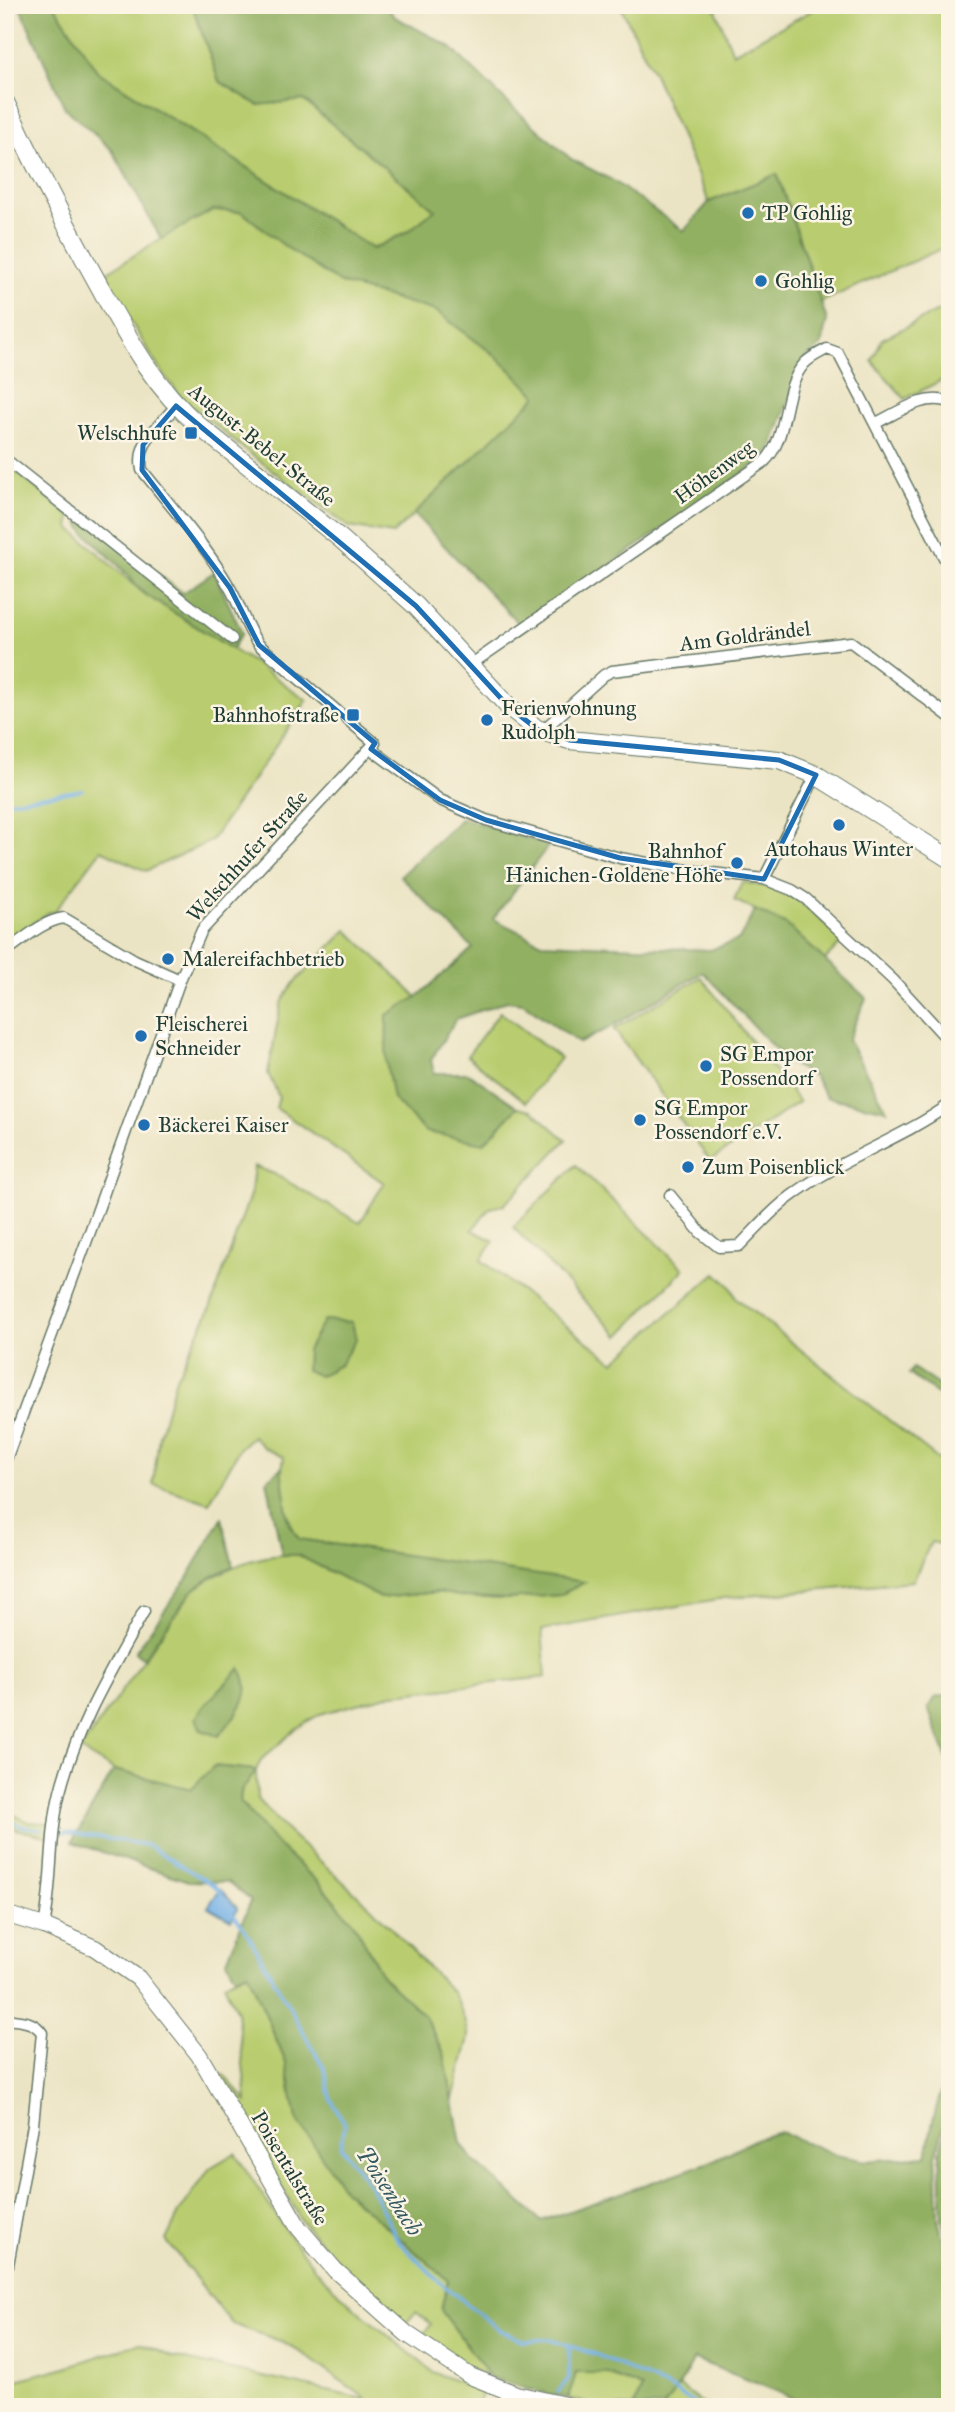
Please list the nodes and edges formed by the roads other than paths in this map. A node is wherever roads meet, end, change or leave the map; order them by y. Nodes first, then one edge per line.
1 (5, 102) edge
2 (950, 402) edge
3 (176, 406) junction
4 (876, 423) junction
5 (5, 459) edge
6 (950, 569) edge
7 (232, 639) dead end
8 (470, 665) junction
9 (950, 718) edge
10 (542, 731) junction
11 (371, 748) junction
12 (816, 775) junction
13 (950, 859) edge
14 (764, 879) junction
15 (5, 952) edge
16 (180, 980) junction
17 (950, 1042) edge
18 (950, 1104) edge
19 (670, 1195) dead end
20 (5, 1462) edge
21 (144, 1611) dead end
22 (5, 1913) edge
23 (44, 1926) junction
24 (5, 2019) edge
25 (8, 2265) dead end
26 (574, 2407) edge

1 - 3 main road, August-Bebel-Straße
2 - 4 street
3 - 8 main road, August-Bebel-Straße
3 - 11 street
4 - 6 street, Höhenweg
4 - 8 street, Höhenweg
5 - 7 street
8 - 10 main road, August-Bebel-Straße
9 - 10 street, Am Goldrändel
10 - 12 main road, August-Bebel-Straße
11 - 14 street
11 - 16 street, Welschhufer Straße
12 - 13 main road, August-Bebel-Straße
12 - 14 street
14 - 17 street
15 - 16 street
16 - 20 street, Welschhufer Straße
18 - 19 street
21 - 23 street
22 - 23 main road, Poisentalstraße
23 - 26 main road, Poisentalstraße
24 - 25 street

